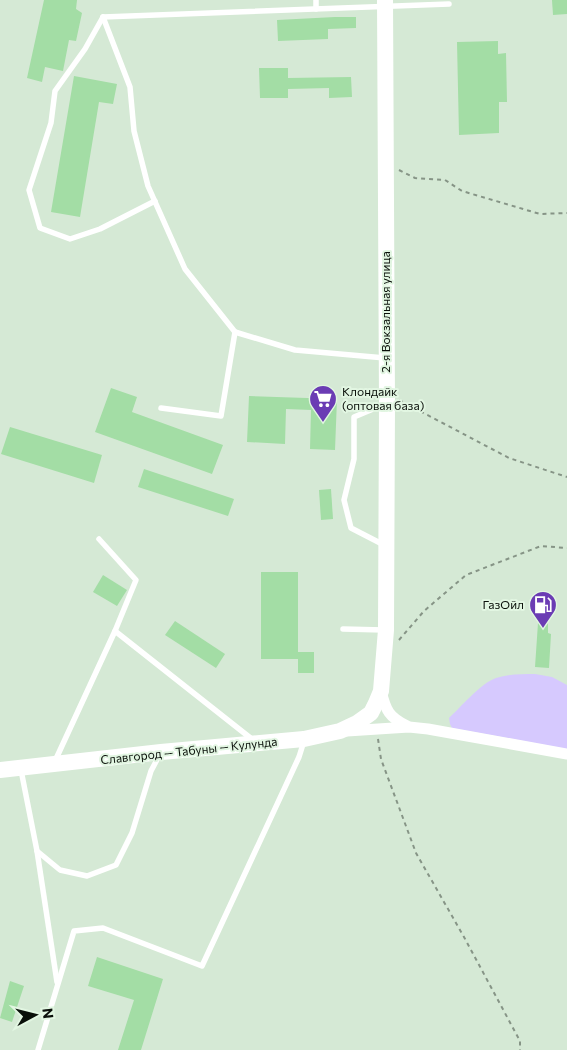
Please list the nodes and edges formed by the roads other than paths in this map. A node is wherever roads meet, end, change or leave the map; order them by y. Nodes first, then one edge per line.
1 (316, 0) edge
2 (385, 3) edge
3 (449, 4) dead end
4 (316, 9) junction
5 (103, 16) junction
6 (155, 201) junction
7 (235, 332) junction
8 (386, 358) junction
9 (387, 398) junction
10 (161, 408) dead end
11 (99, 539) dead end
12 (386, 546) junction
13 (343, 629) dead end
14 (386, 630) junction
15 (115, 631) junction
16 (381, 691) junction
17 (371, 713) joint
18 (409, 727) junction
19 (340, 732) junction
20 (304, 739) junction
21 (258, 744) junction
22 (161, 752) junction
23 (567, 754) edge
24 (53, 765) junction
25 (20, 768) junction
26 (0, 770) edge
27 (37, 851) junction
28 (57, 985) junction
29 (38, 1050) edge

1 - 4 lane
2 - 3 lane
2 - 4 lane
2 - 8 main road, 2-я Вокзальная улица
4 - 5 lane
5 - 6 lane
5 - 6 lane
6 - 7 lane
7 - 8 lane
7 - 10 lane
8 - 9 main road, 2-я Вокзальная улица
9 - 12 main road, 2-я Вокзальная улица
9 - 12 lane
11 - 15 lane
12 - 14 main road, 2-я Вокзальная улица
13 - 14 lane
14 - 16 main road, 2-я Вокзальная улица
15 - 21 lane
15 - 24 lane
16 - 17 main road, 2-я Вокзальная улица
16 - 18 street
17 - 19 main road, Славгород — Табуны — Кулунда
18 - 19 street
18 - 23 street
19 - 20 main road, Славгород — Табуны — Кулунда
20 - 21 main road, Славгород — Табуны — Кулунда
20 - 28 lane
21 - 22 main road, Славгород — Табуны — Кулунда
22 - 24 main road, Славгород — Табуны — Кулунда
22 - 27 lane
24 - 25 main road, Славгород — Табуны — Кулунда
25 - 26 main road, Славгород — Табуны — Кулунда
25 - 27 lane
27 - 28 lane
28 - 29 lane

